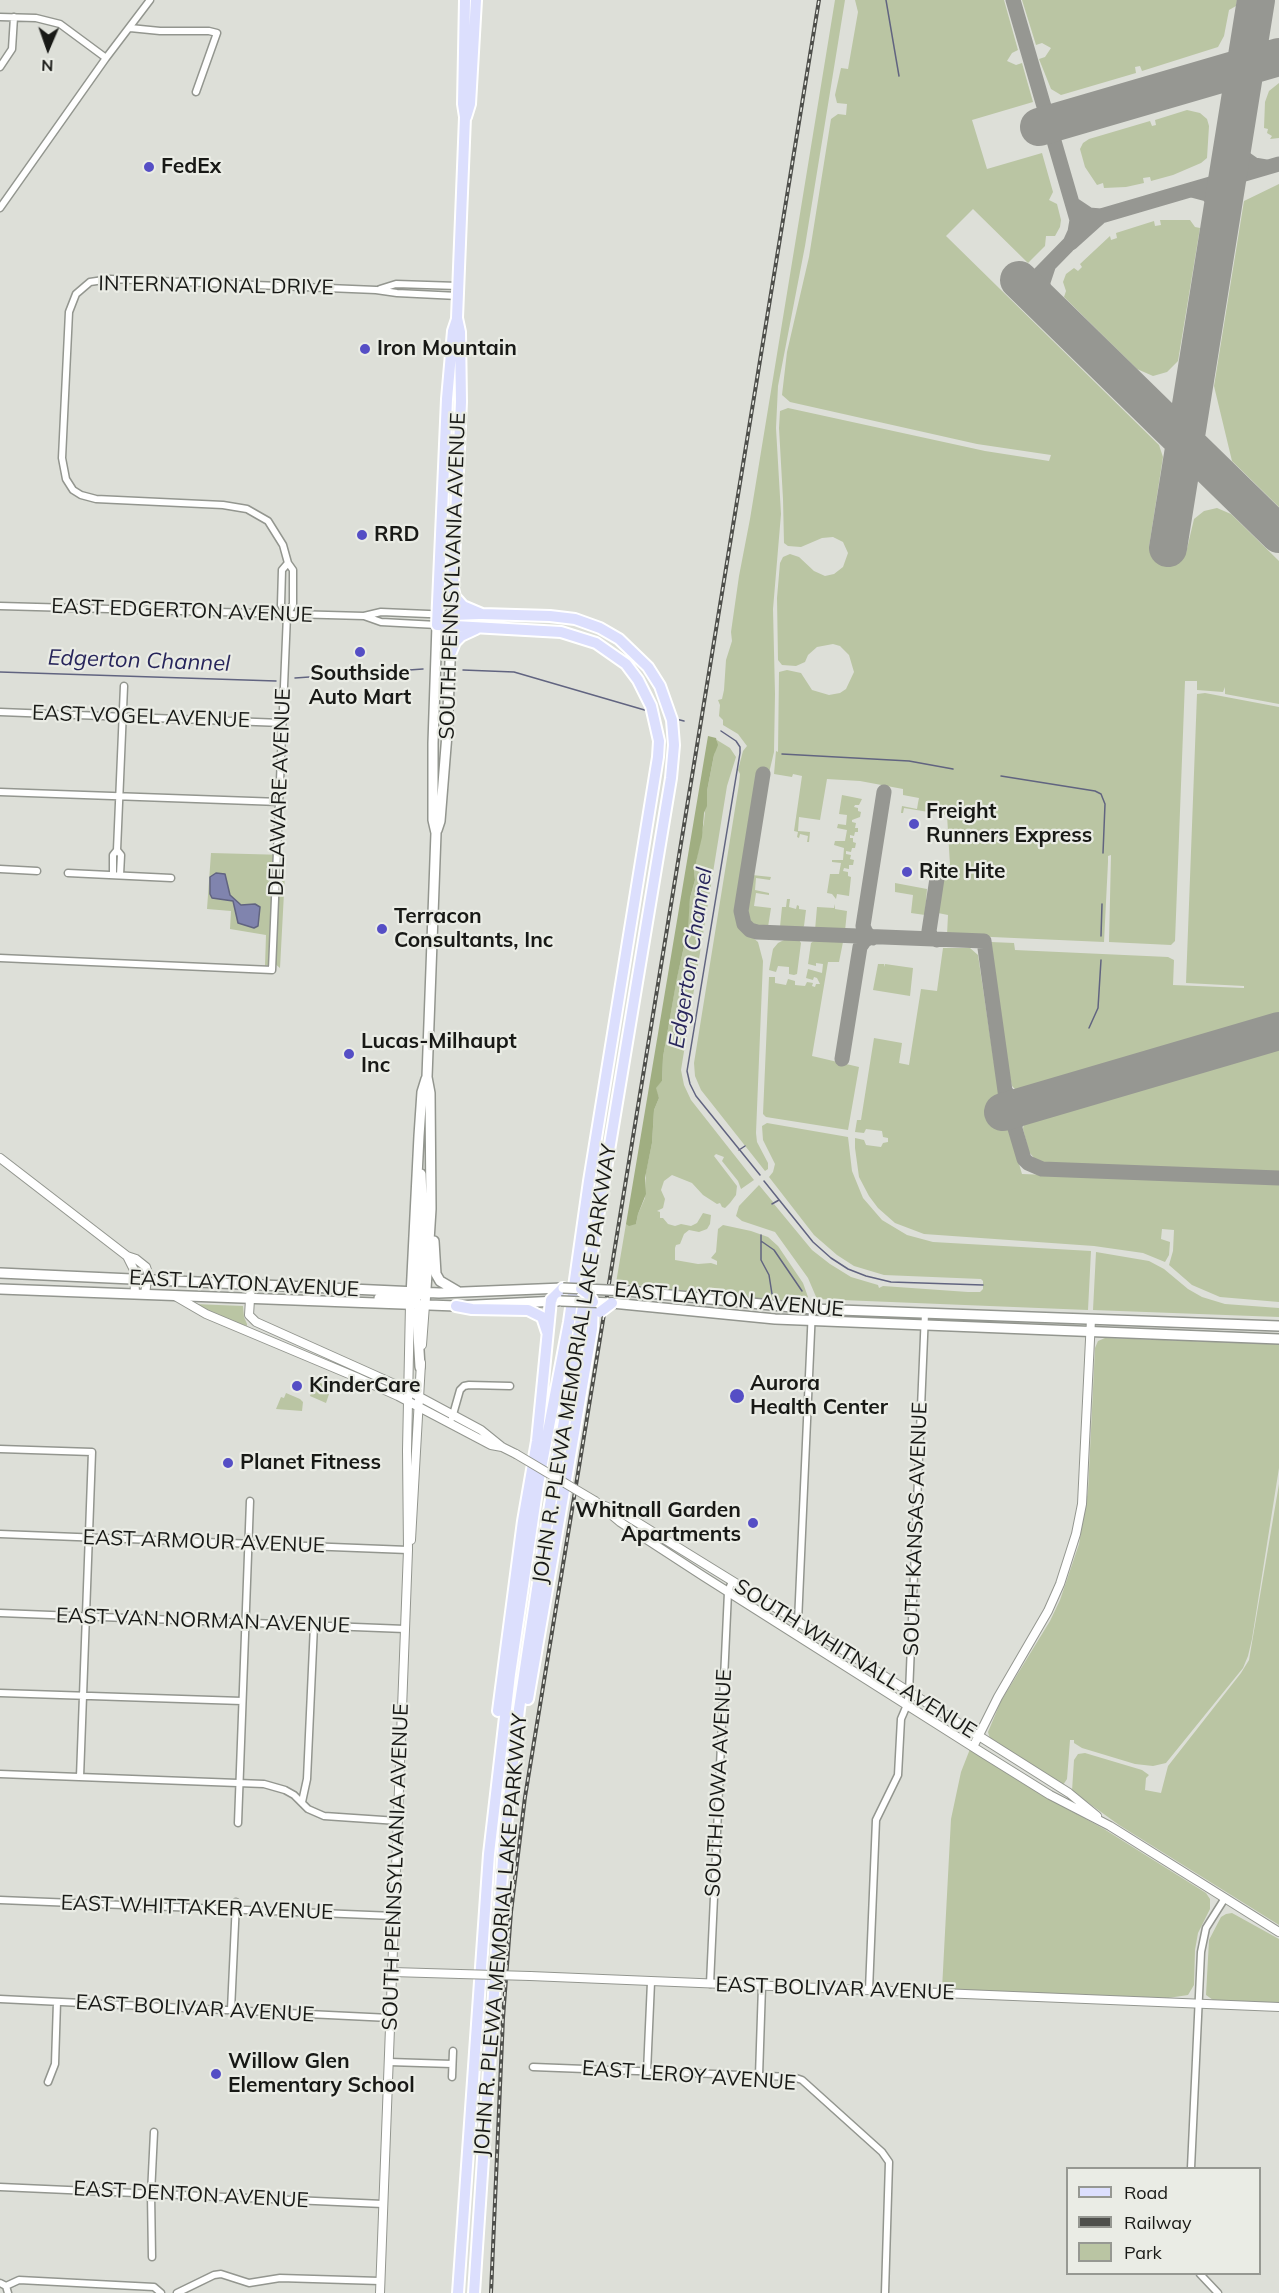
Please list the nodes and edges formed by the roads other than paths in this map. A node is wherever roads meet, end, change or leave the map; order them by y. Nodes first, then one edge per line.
1 (150, 0) edge
2 (465, 0) edge
3 (476, 0) edge
4 (0, 17) edge
5 (14, 17) junction
6 (130, 28) junction
7 (106, 58) junction
8 (0, 67) edge
9 (196, 92) dead end
10 (465, 117) junction
11 (0, 208) edge
12 (376, 290) junction
13 (458, 291) junction
14 (457, 318) junction
15 (288, 563) junction
16 (453, 588) junction
17 (0, 606) edge
18 (482, 614) junction
19 (287, 615) junction
20 (364, 616) junction
21 (437, 619) junction
22 (452, 620) junction
23 (486, 627) junction
24 (451, 652) junction
25 (124, 686) dead end
26 (0, 711) edge
27 (122, 716) junction
28 (282, 723) junction
29 (434, 734) junction
30 (447, 734) junction
31 (0, 792) edge
32 (118, 797) junction
33 (280, 802) junction
34 (436, 833) junction
35 (117, 850) junction
36 (0, 869) edge
37 (37, 871) dead end
38 (68, 873) dead end
39 (113, 875) junction
40 (120, 876) junction
41 (171, 878) dead end
42 (0, 958) edge
43 (427, 1077) junction
44 (0, 1158) edge
45 (431, 1209) junction
46 (127, 1256) junction
47 (0, 1273) edge
48 (135, 1279) junction
49 (148, 1279) junction
50 (251, 1284) junction
51 (560, 1288) junction
52 (0, 1289) edge
53 (581, 1289) junction
54 (462, 1293) junction
55 (140, 1294) junction
56 (175, 1296) junction
57 (418, 1298) junction
58 (249, 1299) junction
59 (556, 1301) junction
60 (612, 1303) joint
61 (456, 1306) junction
62 (596, 1308) junction
63 (812, 1309) junction
64 (925, 1313) junction
65 (1091, 1319) junction
66 (812, 1321) junction
67 (925, 1325) junction
68 (1279, 1326) edge
69 (1090, 1331) junction
70 (549, 1337) junction
71 (1279, 1339) edge
72 (420, 1366) joint
73 (510, 1386) dead end
74 (409, 1391) junction
75 (419, 1396) junction
76 (409, 1402) junction
77 (418, 1407) junction
78 (453, 1414) junction
79 (450, 1424) junction
80 (502, 1447) junction
81 (0, 1449) edge
82 (250, 1501) dead end
83 (595, 1502) junction
84 (0, 1534) edge
85 (89, 1537) junction
86 (249, 1543) junction
87 (408, 1550) junction
88 (732, 1581) junction
89 (728, 1592) junction
90 (0, 1613) edge
91 (86, 1616) junction
92 (798, 1622) junction
93 (245, 1623) junction
94 (314, 1625) junction
95 (405, 1629) junction
96 (793, 1631) junction
97 (849, 1655) junction
98 (843, 1664) junction
99 (0, 1693) edge
100 (909, 1693) junction
101 (83, 1696) junction
102 (242, 1701) junction
103 (907, 1705) junction
104 (978, 1736) junction
105 (973, 1747) junction
106 (0, 1774) edge
107 (80, 1777) junction
108 (239, 1783) junction
109 (302, 1802) junction
110 (398, 1821) junction
111 (238, 1822) dead end
112 (1110, 1826) junction
113 (504, 1844) junction
114 (489, 1854) junction
115 (1224, 1898) junction
116 (0, 1900) edge
117 (236, 1902) dead end
118 (235, 1910) junction
119 (394, 1916) junction
120 (1279, 1932) edge
121 (392, 1972) junction
122 (651, 1982) junction
123 (710, 1984) junction
124 (762, 1986) junction
125 (869, 1990) junction
126 (0, 1999) edge
127 (57, 2002) junction
128 (1199, 2004) junction
129 (1279, 2007) edge
130 (231, 2010) junction
131 (390, 2018) junction
132 (453, 2051) dead end
133 (388, 2062) junction
134 (452, 2064) junction
135 (533, 2067) dead end
136 (647, 2072) junction
137 (759, 2076) junction
138 (452, 2077) dead end
139 (48, 2082) dead end
140 (154, 2132) dead end
141 (1191, 2167) edge
142 (0, 2187) edge
143 (151, 2194) junction
144 (383, 2204) junction
145 (480, 2212) junction
146 (152, 2257) dead end
147 (1201, 2275) edge
148 (380, 2281) junction
149 (4, 2287) edge
150 (161, 2293) edge
151 (177, 2293) edge
152 (380, 2293) edge
153 (458, 2293) edge
154 (474, 2293) edge
155 (479, 2293) edge
156 (885, 2293) edge
157 (1218, 2293) edge

1 - 6 street
2 - 10 main road, SOUTH PENNSYLVANIA AVENUE
3 - 10 main road, SOUTH PENNSYLVANIA AVENUE
4 - 5 street
5 - 7 street
5 - 8 street
6 - 7 street
6 - 9 street
7 - 11 street
10 - 13 main road, SOUTH PENNSYLVANIA AVENUE
12 - 13 street, INTERNATIONAL DRIVE
12 - 13 street, INTERNATIONAL DRIVE
12 - 15 street, INTERNATIONAL DRIVE
13 - 14 main road, SOUTH PENNSYLVANIA AVENUE
14 - 16 main road, SOUTH PENNSYLVANIA AVENUE
14 - 21 main road, SOUTH PENNSYLVANIA AVENUE
15 - 19 street, INTERNATIONAL DRIVE
15 - 19 street
16 - 18 main road, JOHN R. PLEWA MEMORIAL LAKE PARKWAY
16 - 22 main road, SOUTH PENNSYLVANIA AVENUE
17 - 19 street, EAST EDGERTON AVENUE
18 - 22 main road
18 - 113 main road, JOHN R. PLEWA MEMORIAL LAKE PARKWAY
19 - 20 street, EAST EDGERTON AVENUE
19 - 28 street, DELAWARE AVENUE
20 - 21 street, EAST EDGERTON AVENUE
20 - 21 street, EAST EDGERTON AVENUE
21 - 22 main road, JOHN R. PLEWA MEMORIAL LAKE PARKWAY
21 - 29 main road, SOUTH PENNSYLVANIA AVENUE
22 - 23 main road, JOHN R. PLEWA MEMORIAL LAKE PARKWAY
22 - 24 main road, SOUTH PENNSYLVANIA AVENUE
23 - 24 main road
23 - 114 main road, JOHN R. PLEWA MEMORIAL LAKE PARKWAY
24 - 30 main road, SOUTH PENNSYLVANIA AVENUE
25 - 27 street
26 - 27 street, EAST VOGEL AVENUE
27 - 28 street, EAST VOGEL AVENUE
27 - 32 street
28 - 33 street, DELAWARE AVENUE
29 - 30 main road
29 - 34 main road, SOUTH PENNSYLVANIA AVENUE
30 - 34 main road, SOUTH PENNSYLVANIA AVENUE
31 - 32 street
32 - 33 street
32 - 35 street
33 - 42 street, DELAWARE AVENUE
34 - 43 main road, SOUTH PENNSYLVANIA AVENUE
35 - 39 street
35 - 40 street
36 - 37 street
38 - 39 street
39 - 40 street
40 - 41 street
43 - 45 main road, SOUTH PENNSYLVANIA AVENUE
43 - 57 main road, SOUTH PENNSYLVANIA AVENUE
44 - 46 street
45 - 54 main road
45 - 57 main road, SOUTH PENNSYLVANIA AVENUE
46 - 48 street
46 - 49 street
47 - 48 main road, EAST LAYTON AVENUE
48 - 49 main road, EAST LAYTON AVENUE
48 - 55 street
49 - 50 main road, EAST LAYTON AVENUE
49 - 55 street
50 - 57 main road, EAST LAYTON AVENUE
50 - 58 street
51 - 53 main road, EAST LAYTON AVENUE, bridge
51 - 54 main road, EAST LAYTON AVENUE
51 - 57 main road
51 - 59 main road
52 - 55 main road, EAST LAYTON AVENUE
53 - 62 main road, bridge
53 - 63 main road, EAST LAYTON AVENUE, bridge
54 - 57 main road, EAST LAYTON AVENUE
55 - 56 main road, EAST LAYTON AVENUE
56 - 58 main road, EAST LAYTON AVENUE
56 - 76 street, SOUTH WHITNALL AVENUE
57 - 58 main road, EAST LAYTON AVENUE
57 - 61 main road, EAST LAYTON AVENUE
57 - 72 main road
57 - 74 street, SOUTH PENNSYLVANIA AVENUE
58 - 74 street, SOUTH WHITNALL AVENUE
59 - 61 main road, EAST LAYTON AVENUE
59 - 62 main road, EAST LAYTON AVENUE, bridge
59 - 70 main road
60 - 62 main road, bridge
60 - 66 main road, EAST LAYTON AVENUE
61 - 70 main road
62 - 113 main road
63 - 64 main road, EAST LAYTON AVENUE
63 - 66 street
64 - 65 main road, EAST LAYTON AVENUE
64 - 67 street, SOUTH KANSAS AVENUE
65 - 68 main road, EAST LAYTON AVENUE
65 - 69 street
66 - 67 main road, EAST LAYTON AVENUE
66 - 92 street
67 - 69 main road, EAST LAYTON AVENUE
67 - 100 street, SOUTH KANSAS AVENUE
69 - 71 main road, EAST LAYTON AVENUE
69 - 104 street
70 - 114 main road
72 - 75 street, SOUTH PENNSYLVANIA AVENUE
73 - 78 street
74 - 75 street, SOUTH WHITNALL AVENUE
74 - 76 street, SOUTH PENNSYLVANIA AVENUE
75 - 77 street, SOUTH PENNSYLVANIA AVENUE
75 - 78 street, SOUTH WHITNALL AVENUE
76 - 77 street, SOUTH WHITNALL AVENUE
76 - 87 street, SOUTH PENNSYLVANIA AVENUE
77 - 79 street, SOUTH WHITNALL AVENUE
77 - 87 street, SOUTH PENNSYLVANIA AVENUE
78 - 79 street
78 - 80 street, SOUTH WHITNALL AVENUE
79 - 80 street, SOUTH WHITNALL AVENUE
80 - 83 street, SOUTH WHITNALL AVENUE, bridge
81 - 85 street
82 - 86 street
83 - 88 street, SOUTH WHITNALL AVENUE
83 - 89 street, SOUTH WHITNALL AVENUE
84 - 85 street, EAST ARMOUR AVENUE
85 - 86 street, EAST ARMOUR AVENUE
85 - 91 street
86 - 87 street, EAST ARMOUR AVENUE
86 - 93 street
87 - 95 street, SOUTH PENNSYLVANIA AVENUE
88 - 89 street, SOUTH IOWA AVENUE
88 - 92 street, SOUTH WHITNALL AVENUE
89 - 96 street, SOUTH WHITNALL AVENUE
89 - 123 street, SOUTH IOWA AVENUE
90 - 91 street, EAST VAN NORMAN AVENUE
91 - 93 street, EAST VAN NORMAN AVENUE
91 - 101 street
92 - 96 street
92 - 97 street, SOUTH WHITNALL AVENUE
93 - 94 street, EAST VAN NORMAN AVENUE
93 - 102 street
94 - 95 street, EAST VAN NORMAN AVENUE
94 - 109 street
95 - 110 street, SOUTH PENNSYLVANIA AVENUE
96 - 98 street, SOUTH WHITNALL AVENUE
97 - 98 street
97 - 100 street, SOUTH WHITNALL AVENUE
98 - 103 street, SOUTH WHITNALL AVENUE
99 - 101 street
100 - 103 street, SOUTH KANSAS AVENUE
100 - 104 street, SOUTH WHITNALL AVENUE
101 - 102 street
101 - 107 street
102 - 108 street
103 - 105 street, SOUTH WHITNALL AVENUE
103 - 125 street, SOUTH KANSAS AVENUE
104 - 105 street
104 - 112 street, SOUTH WHITNALL AVENUE
105 - 112 street, SOUTH WHITNALL AVENUE
106 - 107 street
107 - 108 street
108 - 109 street
108 - 111 street
109 - 110 street
110 - 119 street, SOUTH PENNSYLVANIA AVENUE
112 - 115 street, SOUTH WHITNALL AVENUE
113 - 145 main road, JOHN R. PLEWA MEMORIAL LAKE PARKWAY
114 - 153 main road, JOHN R. PLEWA MEMORIAL LAKE PARKWAY
115 - 120 street, SOUTH WHITNALL AVENUE
115 - 128 street
116 - 118 street, EAST WHITTAKER AVENUE
117 - 118 street
118 - 119 street, EAST WHITTAKER AVENUE
118 - 130 street
119 - 121 street, SOUTH PENNSYLVANIA AVENUE
121 - 122 street, EAST BOLIVAR AVENUE, bridge
121 - 131 street, SOUTH PENNSYLVANIA AVENUE
122 - 123 street, EAST BOLIVAR AVENUE
122 - 136 street
123 - 124 street, EAST BOLIVAR AVENUE
124 - 125 street, EAST BOLIVAR AVENUE
124 - 137 street
125 - 128 street, EAST BOLIVAR AVENUE
126 - 127 street, EAST BOLIVAR AVENUE
127 - 130 street, EAST BOLIVAR AVENUE
127 - 139 street
128 - 129 street, EAST BOLIVAR AVENUE
128 - 141 street
130 - 131 street, EAST BOLIVAR AVENUE
131 - 133 street, SOUTH PENNSYLVANIA AVENUE
132 - 134 street
133 - 134 street
133 - 144 street, SOUTH PENNSYLVANIA AVENUE
134 - 138 street
135 - 136 street, EAST LEROY AVENUE
136 - 137 street, EAST LEROY AVENUE
137 - 156 street, EAST LEROY AVENUE
140 - 143 street
142 - 143 street, EAST DENTON AVENUE
143 - 144 street, EAST DENTON AVENUE
143 - 146 street
144 - 148 street, SOUTH PENNSYLVANIA AVENUE
145 - 154 main road, JOHN R. PLEWA MEMORIAL LAKE PARKWAY
145 - 155 main road
147 - 157 street
148 - 151 street
148 - 152 street, SOUTH PENNSYLVANIA AVENUE
149 - 150 street

